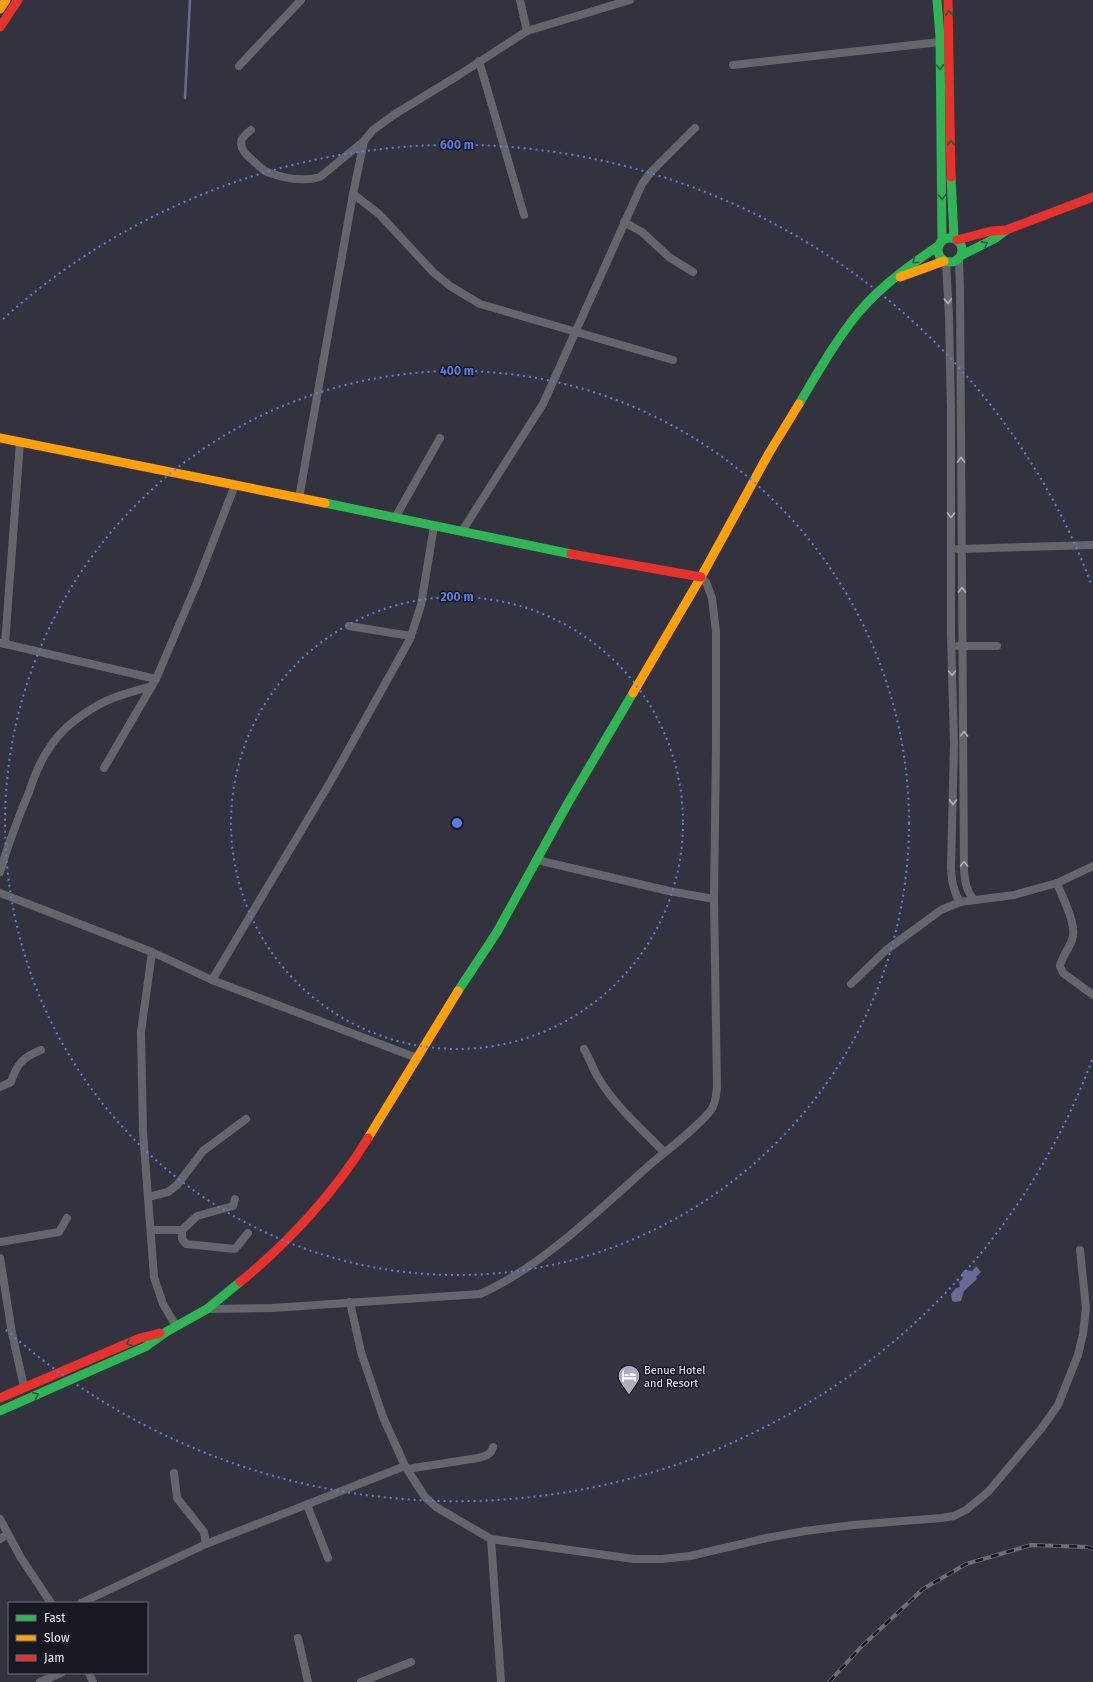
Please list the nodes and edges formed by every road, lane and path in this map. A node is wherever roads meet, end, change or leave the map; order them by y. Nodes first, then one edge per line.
1 (18, 0) edge
2 (301, 0) edge
3 (520, 0) edge
4 (630, 0) edge
5 (937, 0) edge
6 (948, 0) edge
7 (0, 27) edge
8 (527, 31) junction
9 (940, 42) junction
10 (479, 61) junction
11 (733, 64) dead end
12 (239, 66) dead end
13 (695, 128) dead end
14 (250, 130) dead end
15 (364, 142) junction
16 (353, 194) junction
17 (1093, 197) edge
18 (524, 215) dead end
19 (624, 222) junction
20 (1006, 230) junction
21 (956, 239) junction
22 (940, 243) junction
23 (960, 257) junction
24 (945, 261) junction
25 (693, 272) dead end
26 (892, 279) junction
27 (577, 331) junction
28 (673, 360) dead end
29 (0, 438) edge
30 (440, 438) dead end
31 (20, 442) junction
32 (235, 485) junction
33 (299, 498) junction
34 (395, 518) junction
35 (434, 526) junction
36 (462, 531) junction
37 (1093, 545) edge
38 (951, 549) junction
39 (962, 549) junction
40 (701, 577) junction
41 (951, 612) junction
42 (962, 612) junction
43 (349, 626) dead end
44 (411, 636) junction
45 (3, 644) edge
46 (952, 646) junction
47 (963, 646) junction
48 (997, 646) dead end
49 (154, 683) junction
50 (953, 766) junction
51 (963, 766) junction
52 (104, 768) dead end
53 (537, 860) junction
54 (1093, 866) edge
55 (0, 872) edge
56 (1057, 883) junction
57 (0, 893) edge
58 (714, 899) junction
59 (974, 900) junction
60 (960, 902) junction
61 (152, 952) junction
62 (212, 980) junction
63 (851, 984) dead end
64 (1093, 995) edge
65 (584, 1049) dead end
66 (41, 1050) dead end
67 (417, 1058) junction
68 (0, 1087) edge
69 (246, 1119) dead end
70 (664, 1152) junction
71 (148, 1197) junction
72 (235, 1199) dead end
73 (67, 1218) dead end
74 (151, 1230) junction
75 (182, 1230) junction
76 (248, 1233) dead end
77 (0, 1242) edge
78 (1080, 1250) dead end
79 (0, 1258) edge
80 (350, 1302) junction
81 (207, 1309) junction
82 (176, 1326) junction
83 (166, 1332) junction
84 (24, 1387) junction
85 (0, 1398) edge
86 (0, 1411) edge
87 (493, 1447) dead end
88 (406, 1467) junction
89 (174, 1473) dead end
90 (307, 1505) junction
91 (0, 1519) edge
92 (8, 1534) junction
93 (0, 1539) edge
94 (491, 1539) junction
95 (206, 1544) junction
96 (328, 1558) dead end
97 (50, 1602) edge
98 (83, 1602) edge
99 (298, 1638) dead end
100 (411, 1662) dead end
101 (59, 1674) edge
102 (40, 1682) edge
103 (308, 1682) edge
104 (361, 1682) edge
105 (501, 1682) edge

1 - 7 main road
2 - 12 street
3 - 8 street
4 - 8 street
5 - 9 main road
21 -> 6 main road
8 - 10 street
9 - 11 street
9 -> 22 main road
10 - 15 street
10 - 18 street
13 - 19 street
14 - 15 street
15 - 16 street
16 - 27 street
16 - 33 street
17 - 20 main road
19 - 25 street
19 - 27 street
20 - 21 main road
23 -> 20 main road
21 - 22 main road
21 - 23 main road
22 - 24 main road
22 -> 26 main road
23 - 24 main road
39 -> 23 street
24 - 26 main road
24 -> 38 street
26 - 40 main road
27 - 28 street
27 - 36 street
29 - 31 main road
30 - 34 street
31 - 32 main road
31 - 45 street
32 - 33 main road
32 - 49 street
33 - 34 main road
34 - 35 main road
35 - 36 main road
35 - 44 street
36 - 40 main road
37 - 39 street
38 - 39 street
38 - 41 street
42 -> 39 street
40 - 53 main road
40 - 58 street
41 - 42 street
41 - 46 street
42 - 47 street
43 - 44 street
44 - 62 street
45 - 49 street
46 - 47 street
46 -> 50 street
47 - 48 street
51 -> 47 street
49 - 52 street
49 - 55 street
50 - 51 street
50 -> 60 street
59 -> 51 street
53 - 58 street
53 - 67 main road
54 - 56 street
56 - 59 street
56 - 64 street
57 - 61 street
58 - 70 street
59 - 60 street
60 - 63 street
61 - 62 street
61 - 71 street
62 - 67 street
65 - 70 street
66 - 68 street
67 - 81 main road
69 - 71 street
70 - 80 street
71 - 74 street
72 - 75 street
73 - 77 street
74 - 75 street
74 - 82 street
75 - 76 street
78 - 94 street
79 - 84 street
80 - 81 street
80 - 88 street
81 - 82 main road
82 - 83 main road
83 -> 84 main road
86 -> 83 main road
84 - 85 main road
87 - 88 street
88 - 90 street
88 - 94 street
89 - 95 street
90 - 95 street
90 - 96 street
91 - 92 street
92 - 93 street
92 - 97 street
94 - 105 street
95 - 98 street
99 - 103 street
100 - 104 street
101 - 102 street

